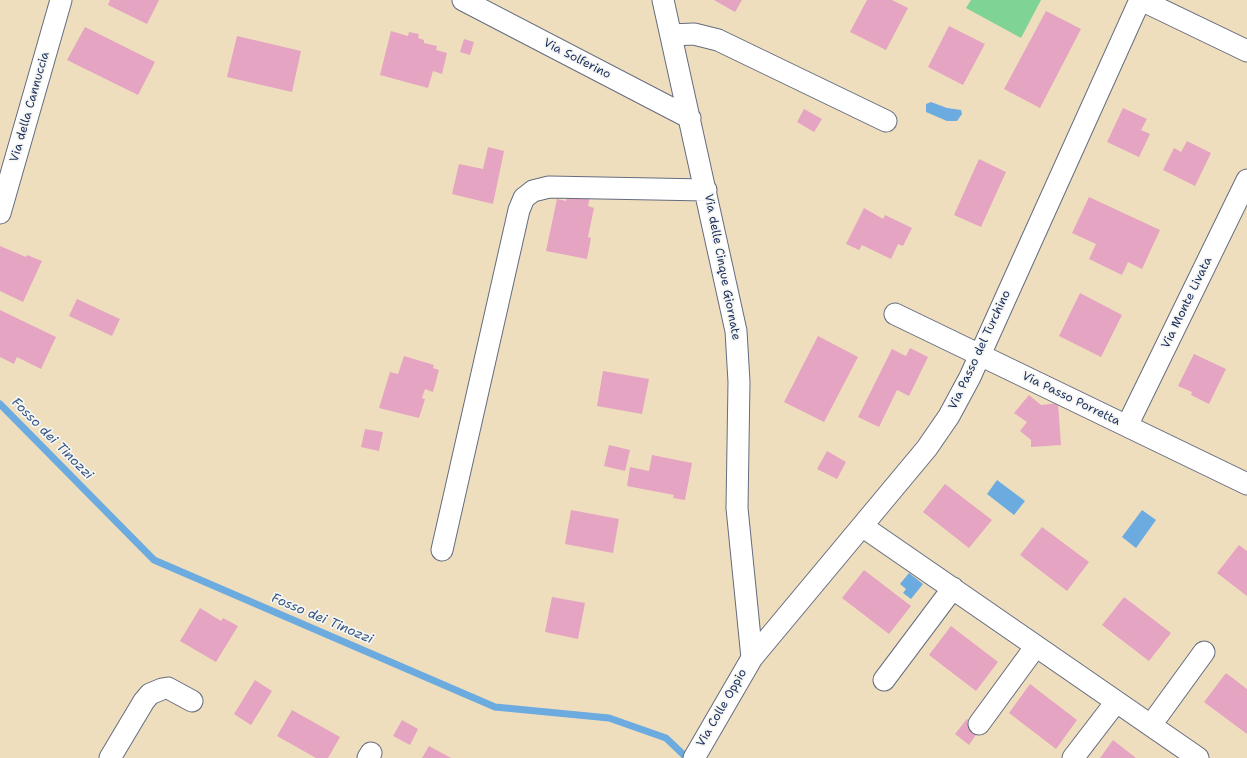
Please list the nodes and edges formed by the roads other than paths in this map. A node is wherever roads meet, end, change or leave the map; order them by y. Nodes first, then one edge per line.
1 (61, 0) edge
2 (463, 0) edge
3 (663, 0) edge
4 (1140, 0) edge
5 (671, 35) junction
6 (1247, 51) edge
7 (690, 118) junction
8 (886, 121) dead end
9 (1247, 180) edge
10 (706, 190) junction
11 (0, 213) edge
12 (895, 314) dead end
13 (979, 355) junction
14 (1127, 426) junction
15 (1247, 484) edge
16 (862, 526) junction
17 (442, 550) dead end
18 (953, 588) junction
19 (1036, 646) junction
20 (1204, 652) dead end
21 (752, 658) junction
22 (884, 680) dead end
23 (192, 700) dead end
24 (1116, 702) junction
25 (979, 724) dead end
26 (1151, 725) junction
27 (110, 758) edge
28 (694, 758) edge
29 (1073, 758) edge
30 (1198, 758) edge

1 - 11 street, Via della Cannuccia
2 - 7 street, Via Solferino
3 - 5 street, Via delle Cinque Giornate
4 - 6 street
4 - 13 street, Via Passo del Turchino
5 - 7 street, Via delle Cinque Giornate
5 - 8 street
7 - 10 street, Via delle Cinque Giornate
9 - 14 street, Via Monte Livata
10 - 17 street
10 - 21 street, Via delle Cinque Giornate
12 - 13 street, Via Passo Porretta
13 - 14 street, Via Passo Porretta
13 - 16 street, Via Passo del Turchino
14 - 15 street, Via Passo Porretta
16 - 18 street
16 - 21 street, Via Passo del Turchino
18 - 19 street
18 - 22 street
19 - 24 street
19 - 25 street
20 - 26 street
21 - 28 street, Via Colle Oppio
23 - 27 street
24 - 26 street
24 - 29 street
26 - 30 street

